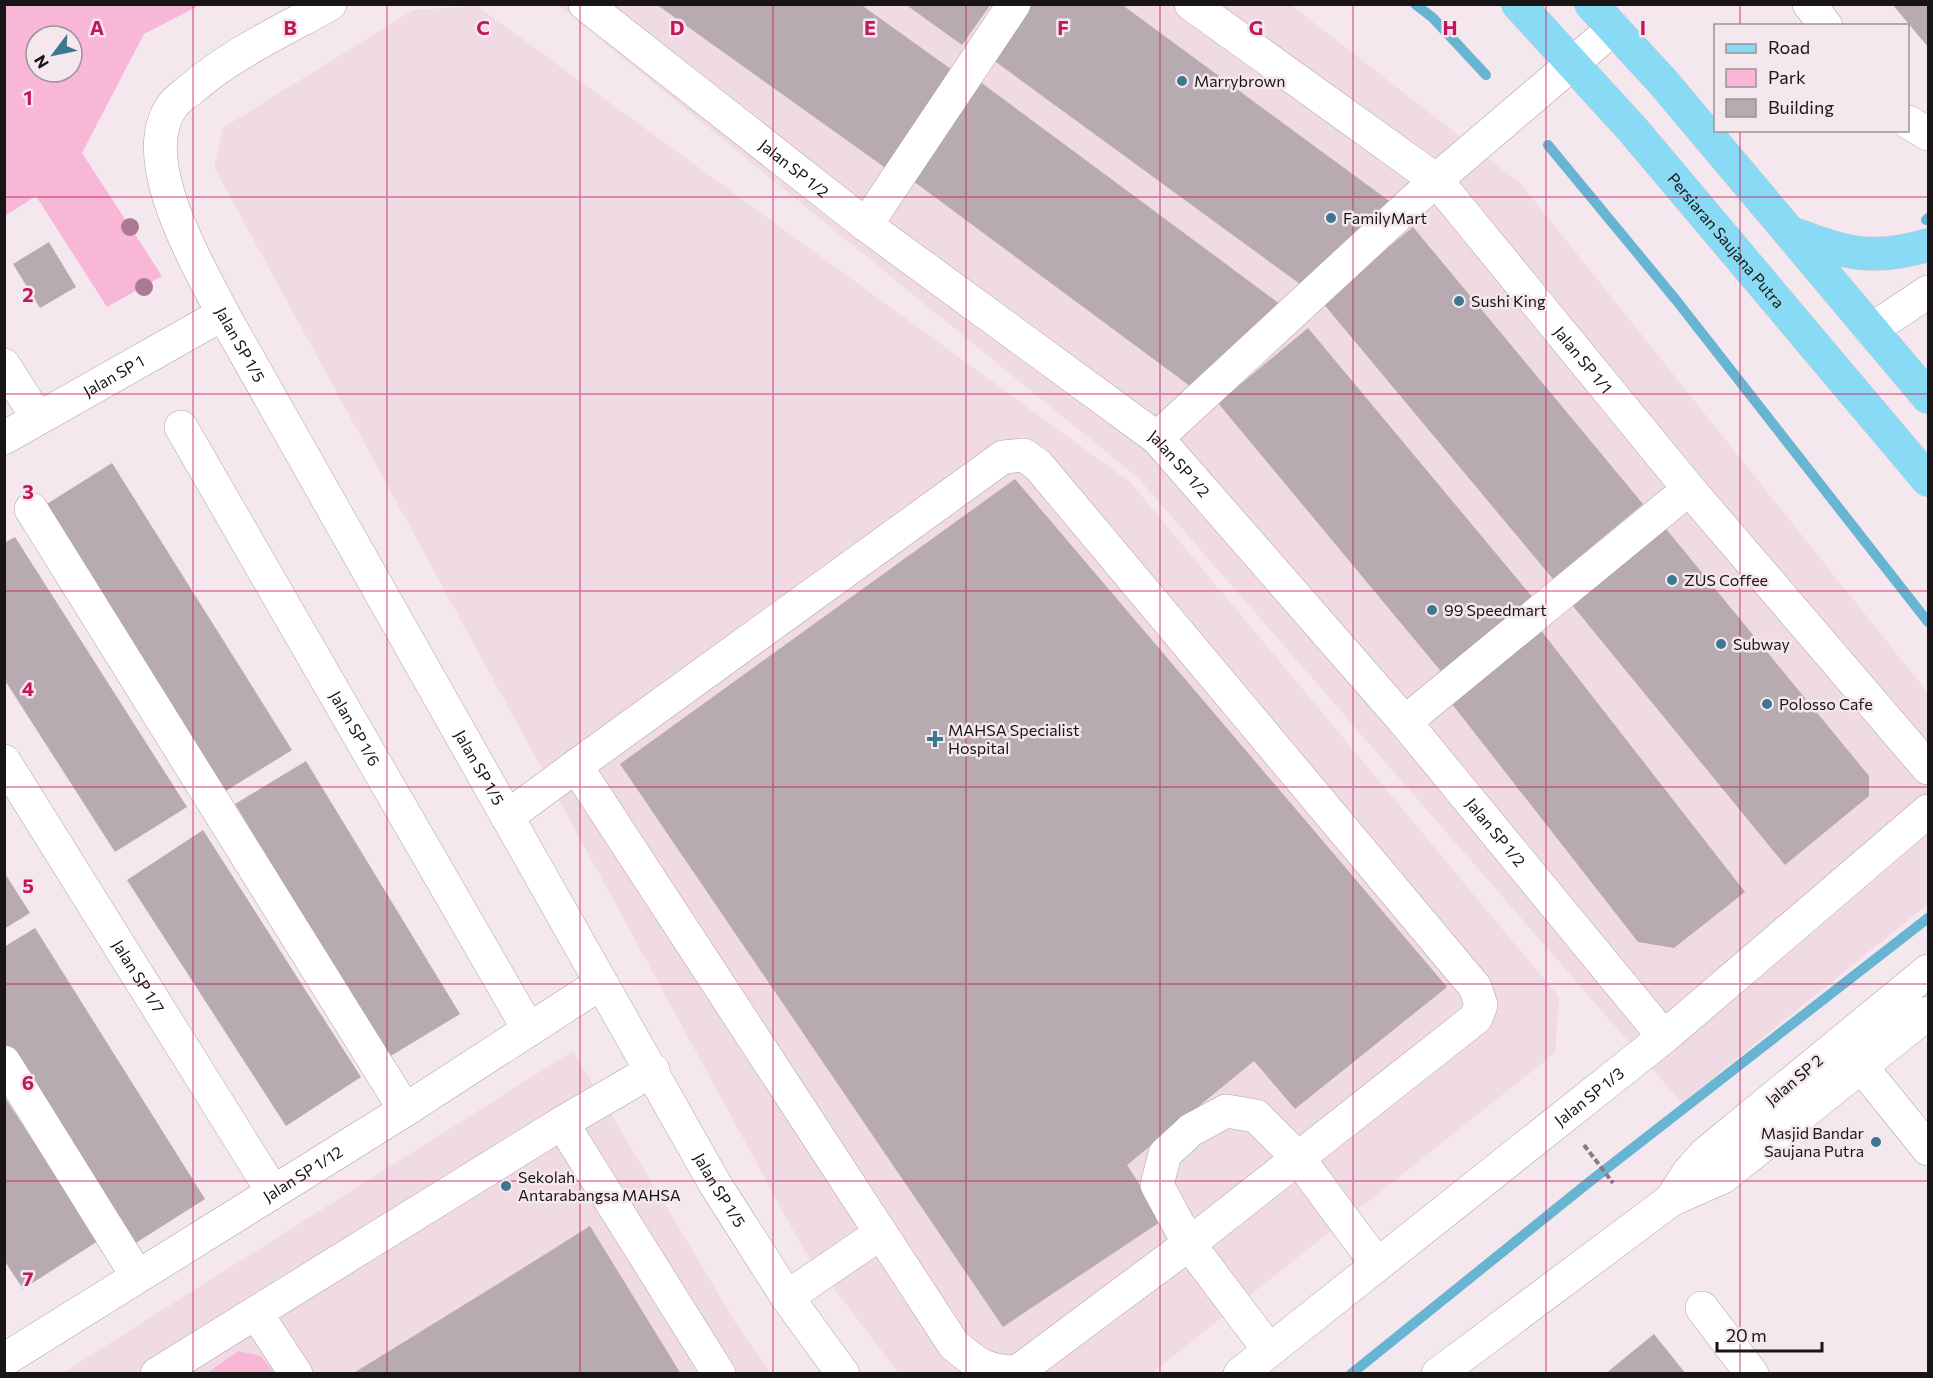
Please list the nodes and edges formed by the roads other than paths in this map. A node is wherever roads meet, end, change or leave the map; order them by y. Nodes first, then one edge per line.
1 (330, 4) edge
2 (585, 4) edge
3 (1014, 4) edge
4 (1191, 4) edge
5 (1518, 4) edge
6 (1591, 4) edge
7 (1809, 4) edge
8 (1824, 24) edge
9 (1614, 28) junction
10 (1573, 63) junction
11 (1909, 123) edge
12 (1929, 134) edge
13 (1436, 180) junction
14 (867, 225) junction
15 (1790, 233) junction
16 (1929, 245) edge
17 (1929, 292) edge
18 (223, 314) junction
19 (1871, 330) junction
20 (4, 365) edge
21 (1929, 397) edge
22 (37, 417) junction
23 (181, 427) dead end
24 (4, 438) edge
25 (1158, 438) junction
26 (1929, 480) edge
27 (1689, 489) junction
28 (31, 509) dead end
29 (1405, 722) junction
30 (4, 761) edge
31 (576, 766) junction
32 (1929, 768) edge
33 (1929, 811) edge
34 (507, 817) junction
35 (1929, 971) edge
36 (601, 983) junction
37 (1929, 1013) edge
38 (529, 1030) junction
39 (1664, 1037) junction
40 (1851, 1054) junction
41 (4, 1062) edge
42 (653, 1070) junction
43 (405, 1110) junction
44 (562, 1123) junction
45 (1929, 1149) edge
46 (1299, 1159) junction
47 (273, 1192) junction
48 (881, 1233) junction
49 (1188, 1245) junction
50 (1376, 1263) junction
51 (137, 1276) junction
52 (787, 1297) junction
53 (1702, 1308) dead end
54 (256, 1313) junction
55 (1269, 1350) junction
56 (6, 1356) edge
57 (156, 1374) edge
58 (296, 1374) edge
59 (720, 1374) edge
60 (843, 1374) edge
61 (1240, 1374) edge
62 (1438, 1374) edge
63 (1752, 1374) edge

1 - 18 street, Jalan SP 1/5
2 - 14 street, Jalan SP 1/2
3 - 14 street
4 - 13 street, Jalan SP 1/1
5 - 10 main road, Persiaran Saujana Putra
6 - 9 main road
7 - 8 street
9 - 10 street
9 - 15 main road
10 - 13 street
10 - 26 main road, Persiaran Saujana Putra
11 - 12 street
13 - 25 street
13 - 27 street, Jalan SP 1/1
14 - 25 street, Jalan SP 1/2
15 - 16 main road
15 - 19 main road
17 - 19 street
18 - 22 street, Jalan SP 1
18 - 34 street, Jalan SP 1/5
19 - 21 main road
20 - 22 street
22 - 24 street, Jalan SP 1
23 - 38 street, Jalan SP 1/6
25 - 29 street, Jalan SP 1/2
27 - 29 street
27 - 32 street, Jalan SP 1/1
28 - 43 street
29 - 39 street, Jalan SP 1/2
30 - 47 street, Jalan SP 1/7
31 - 34 street
31 - 46 street
31 - 48 street
33 - 39 street, Jalan SP 1/3
34 - 36 street, Jalan SP 1/5
35 - 40 street, Jalan SP 2
36 - 38 street, Jalan SP 1/12
36 - 42 street, Jalan SP 1/5
37 - 40 street, Jalan SP 2
38 - 43 street, Jalan SP 1/12
39 - 50 street, Jalan SP 1/3
40 - 45 street
40 - 62 street, Jalan SP 2
41 - 51 street
42 - 44 street
42 - 52 street, Jalan SP 1/5
43 - 47 street, Jalan SP 1/12
44 - 54 street
44 - 59 street
46 - 49 street
46 - 49 street
46 - 50 street
47 - 51 street, Jalan SP 1/12
48 - 49 street
48 - 52 street
49 - 55 street
50 - 55 street, Jalan SP 1/3
51 - 56 street, Jalan SP 1/12
52 - 60 street, Jalan SP 1/5
53 - 63 street
54 - 57 street
54 - 58 street
55 - 61 street, Jalan SP 1/3

